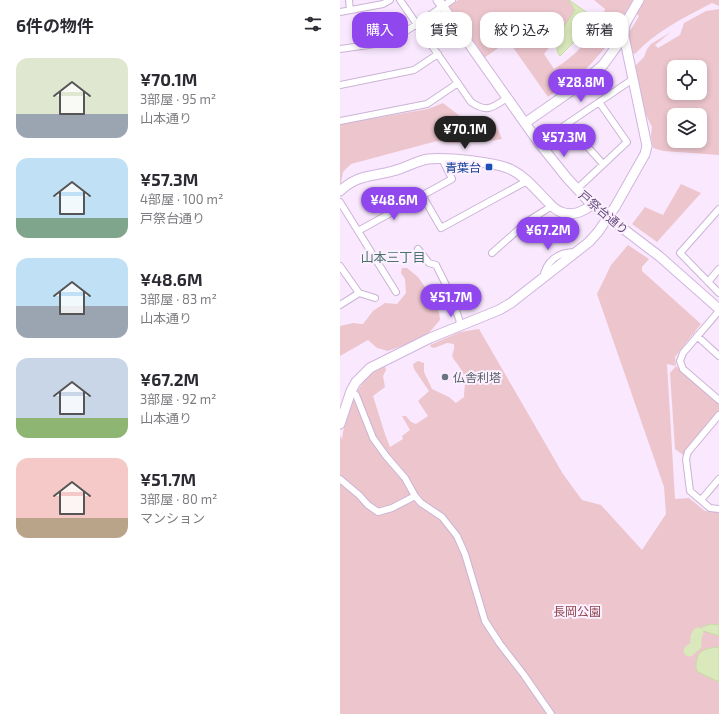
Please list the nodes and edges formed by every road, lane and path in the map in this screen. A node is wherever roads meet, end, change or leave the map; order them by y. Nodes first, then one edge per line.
1 (349, 0) edge
2 (390, 0) edge
3 (400, 0) edge
4 (452, 0) edge
5 (639, 0) edge
6 (441, 3) edge
7 (350, 10) junction
8 (340, 12) edge
9 (431, 12) edge
10 (628, 19) edge
11 (416, 23) edge
12 (416, 25) edge
13 (434, 48) edge
14 (616, 48) edge
15 (627, 48) edge
16 (340, 49) edge
17 (438, 54) junction
18 (633, 79) junction
19 (458, 83) junction
20 (340, 85) edge
21 (507, 98) junction
22 (599, 102) junction
23 (340, 120) edge
24 (524, 123) junction
25 (567, 124) junction
26 (539, 143) junction
27 (442, 159) junction
28 (603, 164) junction
29 (527, 181) junction
30 (577, 189) junction
31 (340, 191) edge
32 (422, 195) junction
33 (340, 202) edge
34 (592, 205) junction
35 (552, 206) junction
36 (719, 209) edge
37 (358, 231) junction
38 (418, 249) dead end
39 (492, 253) dead end
40 (340, 266) edge
41 (719, 269) edge
42 (708, 282) junction
43 (396, 292) dead end
44 (359, 293) junction
45 (719, 293) edge
46 (375, 298) dead end
47 (340, 305) edge
48 (719, 310) edge
49 (461, 325) junction
50 (697, 336) junction
51 (719, 356) edge
52 (352, 391) junction
53 (719, 400) edge
54 (719, 415) edge
55 (340, 424) edge
56 (340, 479) edge
57 (719, 479) edge
58 (415, 496) junction
59 (701, 500) junction
60 (719, 509) edge
61 (551, 714) edge

1 - 7 street
2 - 7 street
3 - 11 street
4 - 6 street
5 - 10 street
6 - 9 street
6 - 21 street, 戸祭台通り
7 - 8 street
12 - 16 street
13 - 17 street
14 - 24 street
15 - 18 street
17 - 19 street
17 - 20 street
18 - 22 street
18 - 49 street, bridge
19 - 21 street
19 - 23 street
21 - 24 street, 戸祭台通り
22 - 25 street
22 - 28 street
24 - 26 street, 戸祭台通り
25 - 26 street
25 - 28 street
26 - 30 street, 戸祭台通り
27 - 29 street
27 - 31 street
27 - 32 street
28 - 30 street
29 - 32 street
29 - 35 street
30 - 34 street, 戸祭台通り
32 - 37 street
33 - 37 street
34 - 35 street
34 - 48 street, 戸祭台通り
35 - 39 street
36 - 42 street
37 - 43 street
38 - 49 street
40 - 44 street
41 - 42 street
42 - 45 street
44 - 46 street
44 - 47 street
48 - 50 street
49 - 52 street
50 - 51 street
50 - 53 street
52 - 55 street
52 - 58 street
54 - 59 street
56 - 58 street
57 - 59 street
58 - 61 street
59 - 60 street

